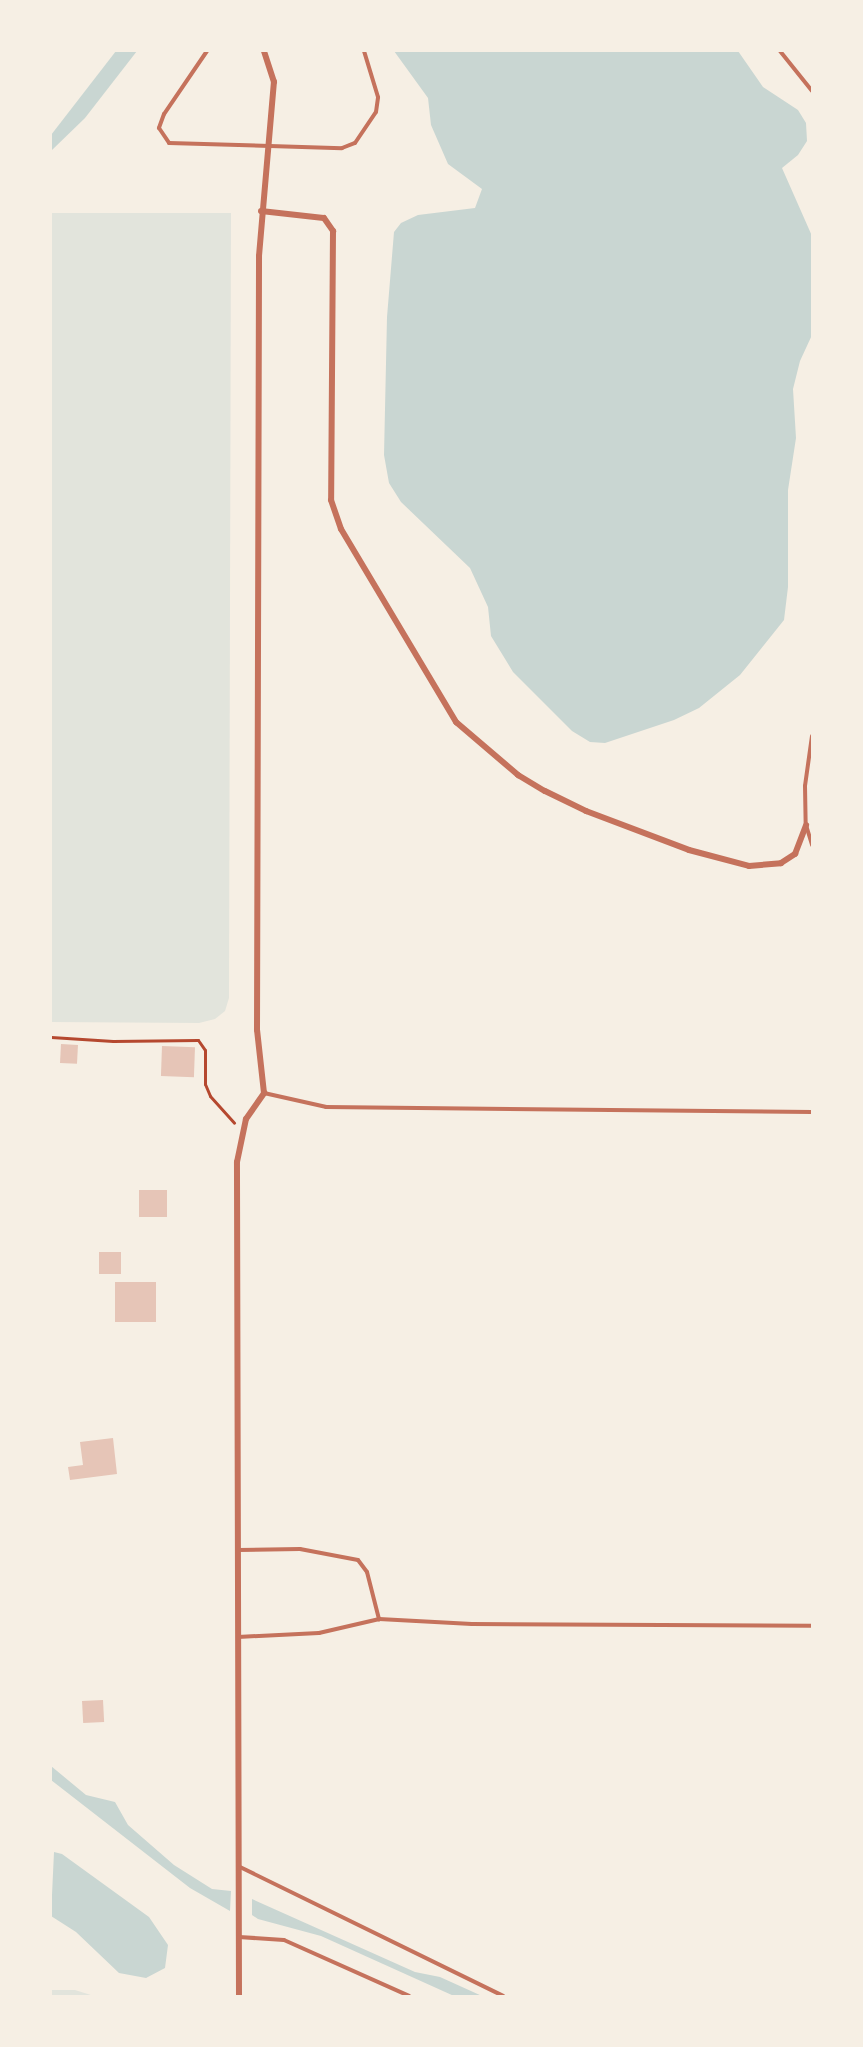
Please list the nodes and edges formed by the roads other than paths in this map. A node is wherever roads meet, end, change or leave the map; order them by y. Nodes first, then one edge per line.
1 (207, 51) edge
2 (264, 51) edge
3 (364, 51) edge
4 (780, 51) edge
5 (812, 91) edge
6 (269, 146) junction
7 (261, 211) junction
8 (812, 736) edge
9 (806, 825) junction
10 (812, 845) edge
11 (264, 1093) junction
12 (812, 1112) edge
13 (237, 1550) junction
14 (379, 1619) junction
15 (812, 1626) edge
16 (238, 1637) junction
17 (238, 1866) junction
18 (238, 1937) junction
19 (239, 1996) edge
20 (409, 1996) edge
21 (503, 1996) edge

1 - 6 lane
2 - 6 street
3 - 6 lane
4 - 5 lane
6 - 7 street
7 - 9 street
7 - 11 street
8 - 9 lane
9 - 10 lane
11 - 12 lane
11 - 13 street
13 - 14 lane
13 - 16 street
14 - 15 lane
14 - 16 lane
16 - 17 street
17 - 18 street
17 - 21 lane
18 - 19 street
18 - 20 lane

